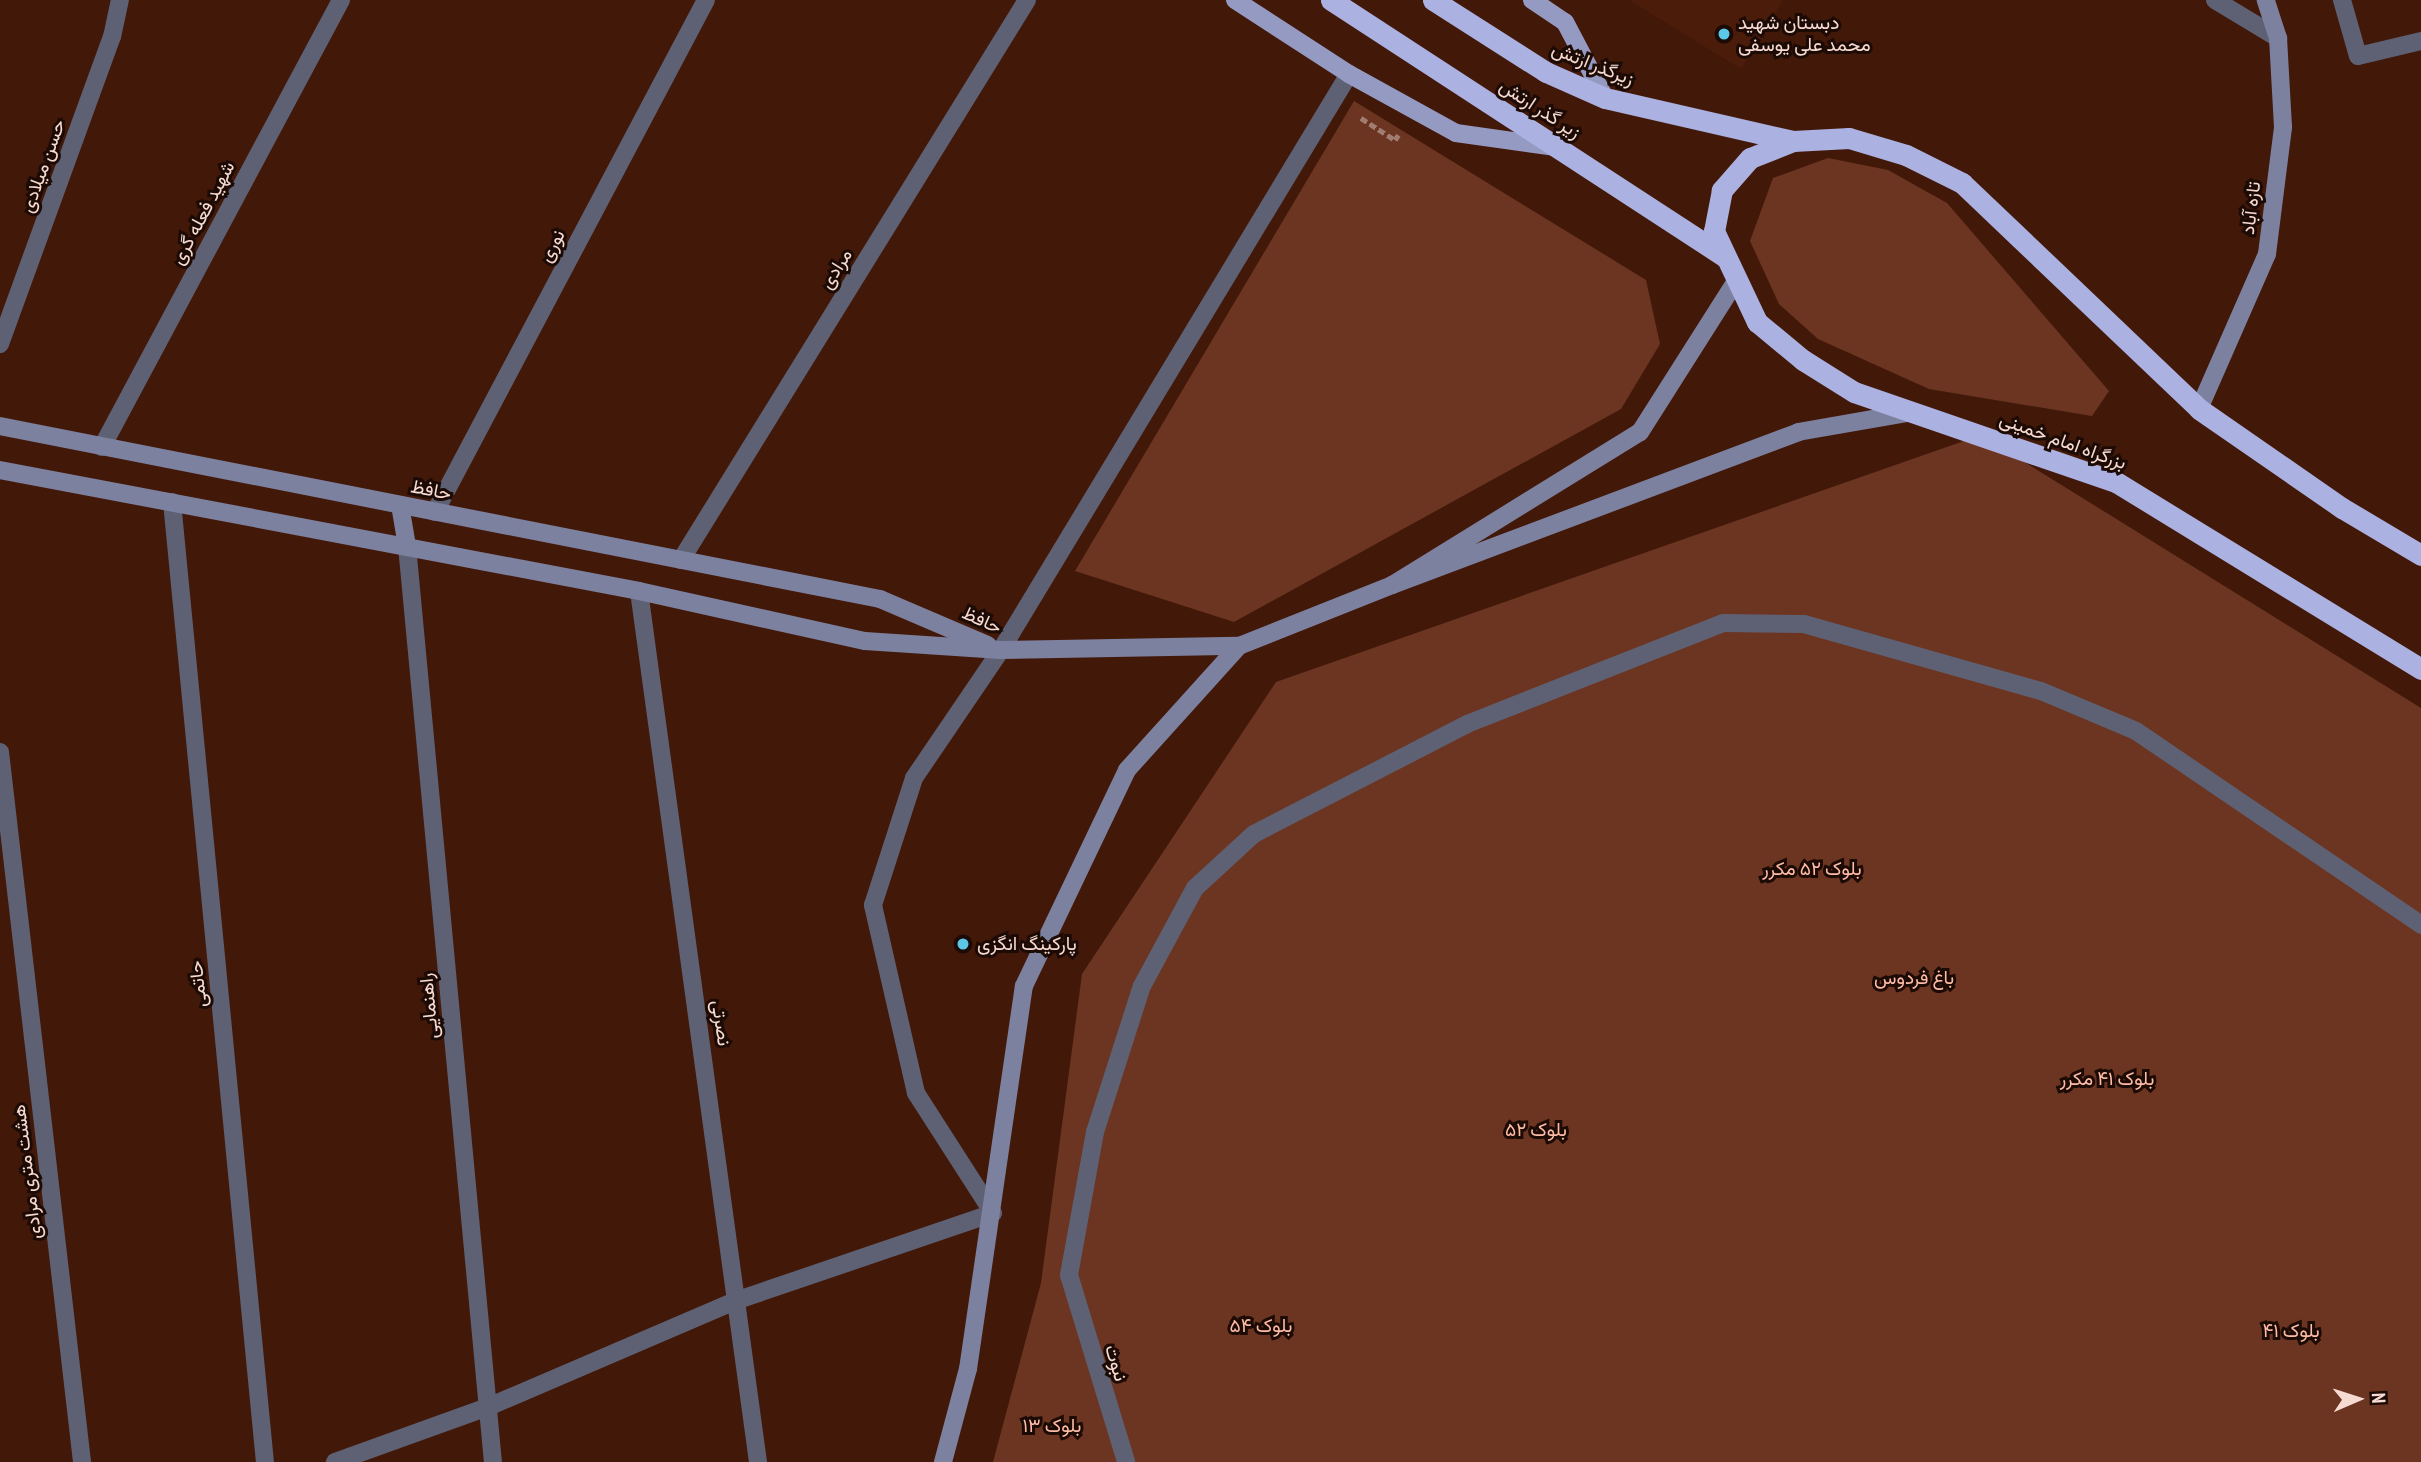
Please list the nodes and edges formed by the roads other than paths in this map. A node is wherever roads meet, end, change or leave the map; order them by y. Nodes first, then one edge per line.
1 (120, 0) edge
2 (341, 0) edge
3 (706, 0) edge
4 (1027, 0) edge
5 (1235, 0) edge
6 (1331, 0) edge
7 (1433, 0) edge
8 (1532, 0) edge
9 (2215, 0) edge
10 (2266, 0) edge
11 (2342, 0) edge
12 (2278, 38) junction
13 (2421, 41) edge
14 (1349, 74) junction
15 (1605, 98) junction
16 (1793, 141) junction
17 (1557, 147) junction
18 (1724, 256) junction
19 (1736, 281) junction
20 (0, 344) edge
21 (2199, 409) junction
22 (1916, 412) junction
23 (0, 426) edge
24 (102, 447) junction
25 (0, 470) edge
26 (172, 502) junction
27 (400, 505) junction
28 (435, 512) junction
29 (407, 547) junction
30 (2421, 555) edge
31 (681, 560) junction
32 (1392, 584) junction
33 (639, 591) junction
34 (1239, 646) junction
35 (1001, 650) junction
36 (2421, 668) edge
37 (0, 752) edge
38 (2421, 925) edge
39 (993, 1213) junction
40 (738, 1300) junction
41 (488, 1407) junction
42 (82, 1462) edge
43 (265, 1462) edge
44 (335, 1462) edge
45 (493, 1462) edge
46 (758, 1462) edge
47 (943, 1462) edge
48 (1126, 1462) edge

1 - 20 street, حسن میلادی
2 - 24 street, شهید فعله گری
3 - 28 street, نوری
4 - 31 street, مرادی
5 - 14 main road
6 - 17 highway, زیر گذر ارتش
7 - 15 highway, زیرگذر ارتش
8 - 15 main road
9 - 12 street
10 - 12 street, تازه آباد
11 - 13 street
12 - 21 street, تازه آباد
14 - 17 main road
14 - 35 street
15 - 16 highway, زیرگذر ارتش
16 - 18 highway, بزرگراه امام خمینی
16 - 21 highway
17 - 18 highway, زیر گذر ارتش
18 - 19 highway, بزرگراه امام خمینی
19 - 22 highway, بزرگراه امام خمینی
19 - 32 street
21 - 30 highway
22 - 32 street
22 - 36 highway, بزرگراه امام خمینی
23 - 24 street, حافظ
24 - 27 street, حافظ
25 - 26 street, حافظ
26 - 29 street, حافظ
26 - 43 street, حاتمی
27 - 28 street, حافظ
27 - 29 street
28 - 31 street, حافظ
29 - 33 street, حافظ
29 - 41 street, راهنمایی
31 - 35 street, حافظ
32 - 34 street
33 - 35 street, حافظ
33 - 40 street, نصرتی
34 - 35 street
34 - 39 street
35 - 39 street
37 - 42 street, هشت متری مرادی
38 - 48 street, نبوت
39 - 40 street
39 - 47 street
40 - 41 street
40 - 46 street, نصرتی
41 - 44 street
41 - 45 street, راهنمایی

